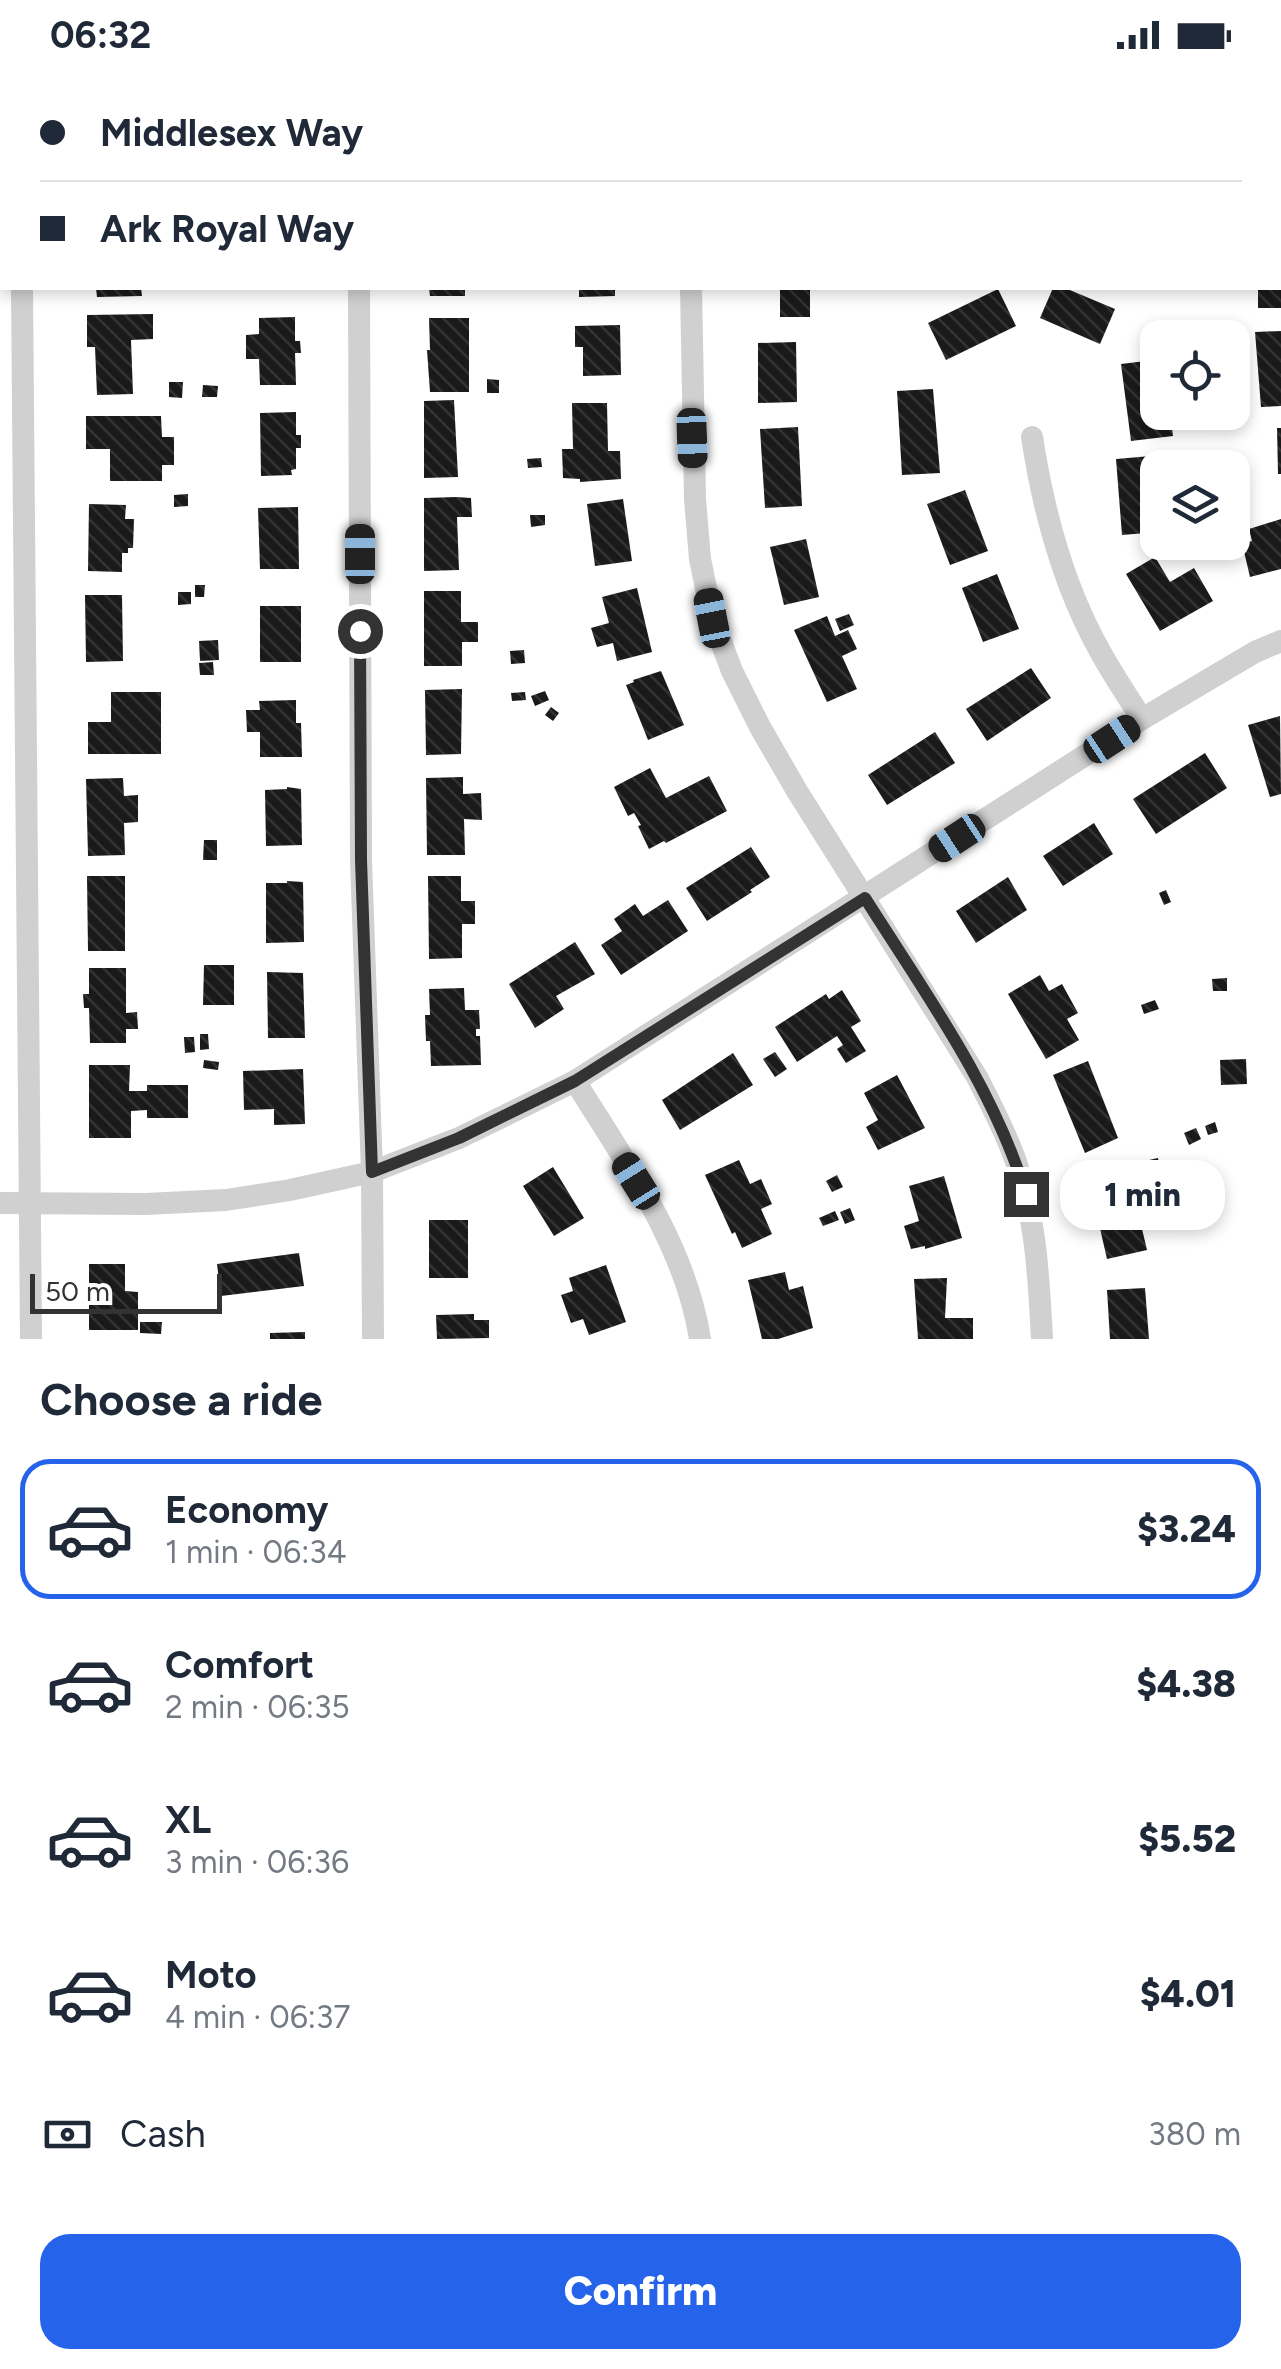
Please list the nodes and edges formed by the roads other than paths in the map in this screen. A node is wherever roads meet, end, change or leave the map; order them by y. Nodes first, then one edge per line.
1 (22, 290) edge
2 (360, 290) edge
3 (691, 290) edge
4 (1032, 436) dead end
5 (1281, 641) edge
6 (1142, 719) junction
7 (0, 749) edge
8 (24, 750) junction
9 (865, 898) junction
10 (575, 1081) junction
11 (372, 1172) junction
12 (0, 1202) edge
13 (29, 1203) junction
14 (30, 1339) edge
15 (373, 1339) edge
16 (700, 1339) edge
17 (1042, 1339) edge

1 - 8 street
2 - 11 street
3 - 9 street
4 - 6 street
5 - 6 street
6 - 9 street
7 - 8 street
8 - 13 street
9 - 10 street
9 - 17 street
10 - 11 street
10 - 16 street
11 - 13 street
11 - 15 street
12 - 13 street
13 - 14 street

